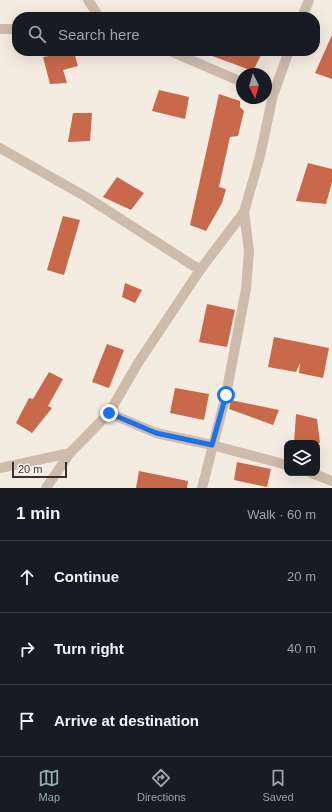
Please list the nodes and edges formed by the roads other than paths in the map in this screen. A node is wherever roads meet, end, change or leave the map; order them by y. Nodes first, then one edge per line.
1 (88, 0) edge
2 (309, 0) edge
3 (96, 12) edge
4 (304, 12) edge
5 (0, 29) edge
6 (12, 29) edge
7 (182, 56) edge
8 (287, 56) edge
9 (236, 79) edge
10 (272, 88) edge
11 (268, 104) edge
12 (0, 148) edge
13 (244, 212) junction
14 (200, 270) junction
15 (109, 413) junction
16 (212, 445) junction
17 (70, 453) junction
18 (284, 464) edge
19 (0, 468) edge
20 (319, 476) edge
21 (332, 481) edge
22 (46, 488) edge
23 (202, 488) edge

1 - 3 street
2 - 4 street
5 - 6 street
7 - 9 street
8 - 10 street
11 - 13 street
12 - 14 street
13 - 14 street
13 - 16 street
14 - 15 street
15 - 16 street
15 - 17 street
16 - 18 street
16 - 23 street
17 - 19 street
17 - 22 street
20 - 21 street

